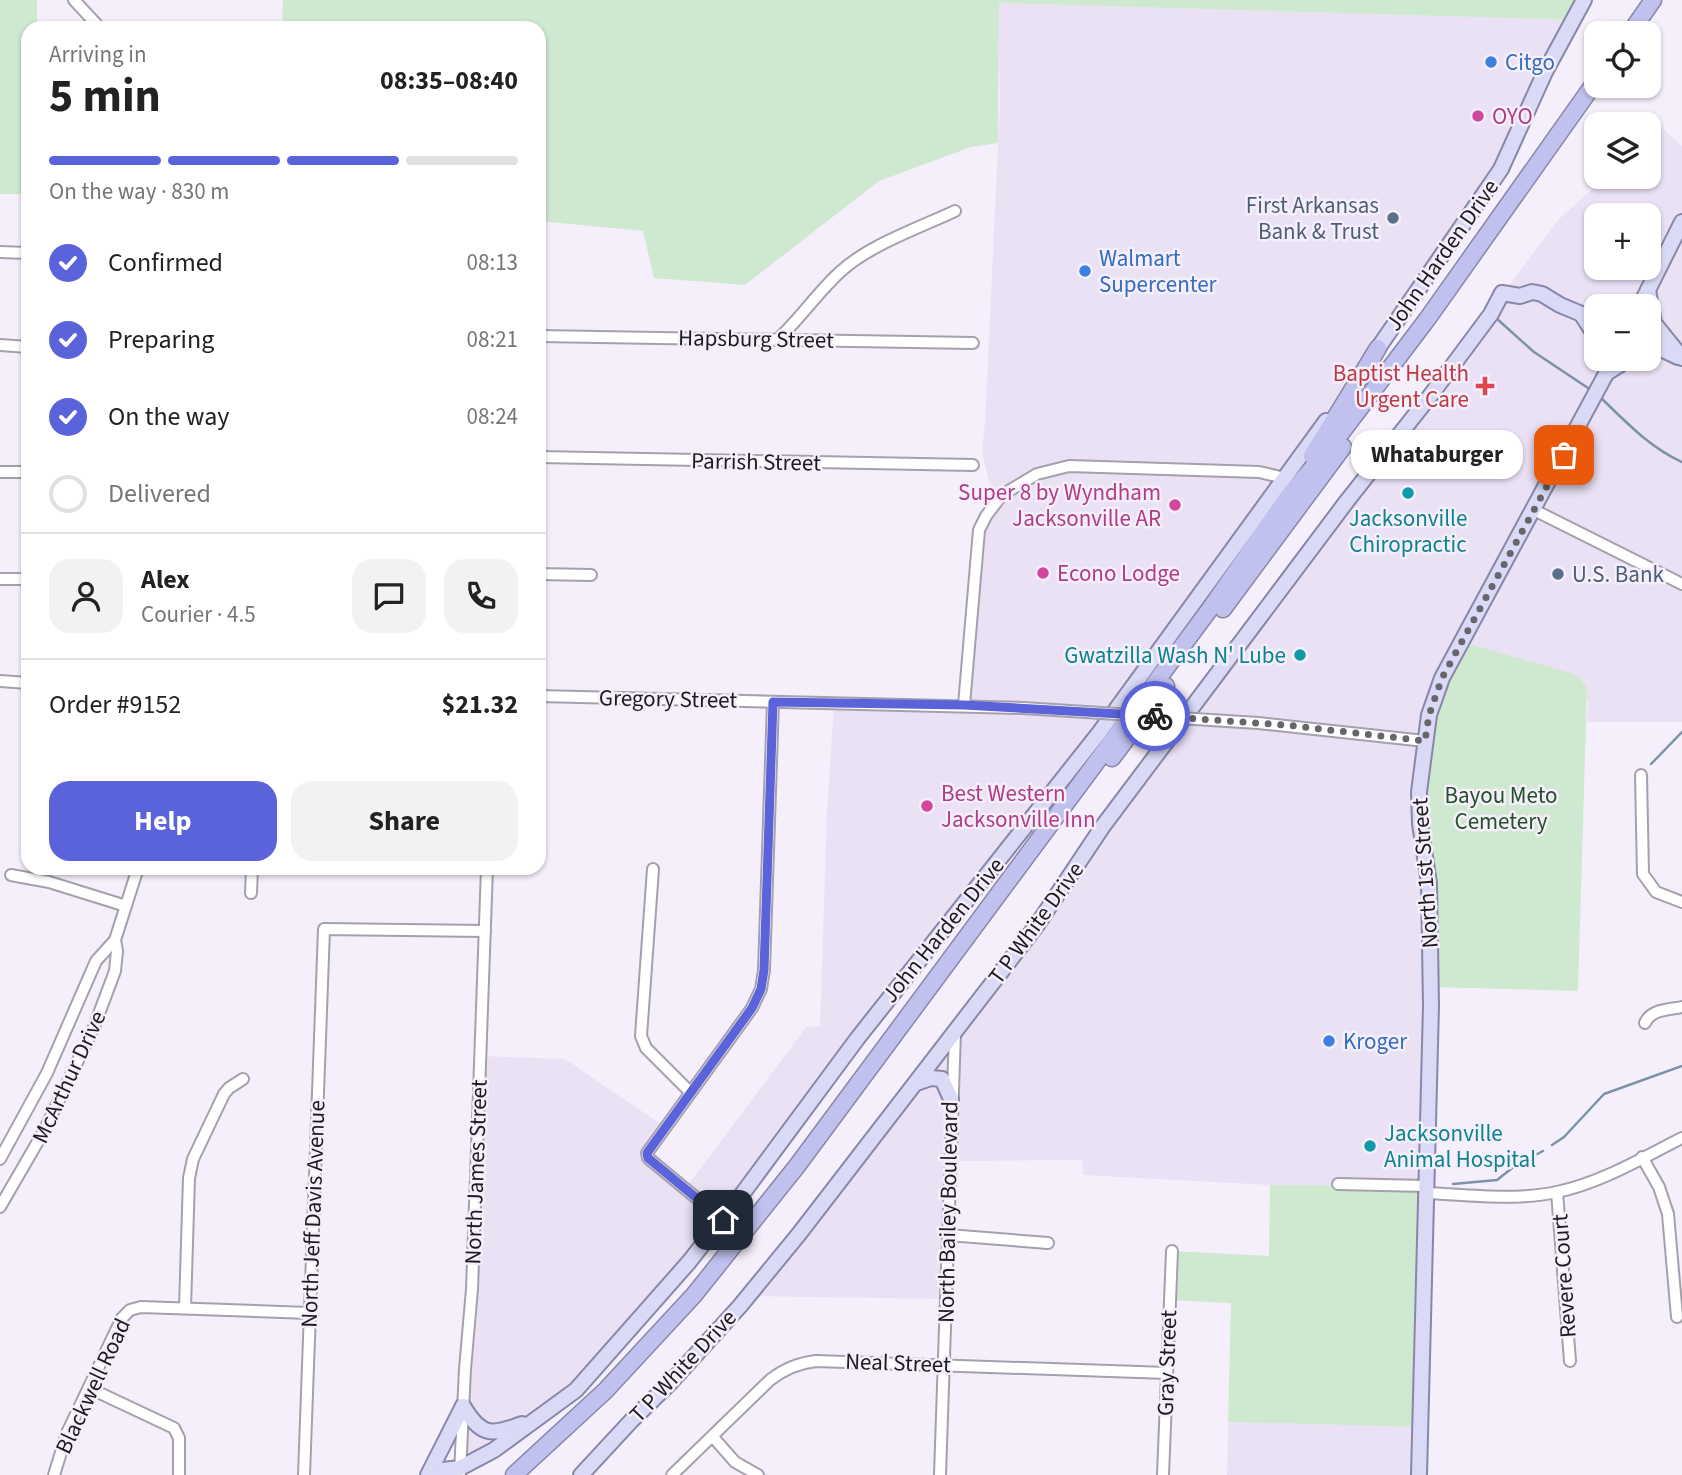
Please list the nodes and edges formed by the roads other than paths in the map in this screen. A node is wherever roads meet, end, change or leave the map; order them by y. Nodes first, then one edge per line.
1 (74, 0) edge
2 (1584, 0) edge
3 (1653, 0) edge
4 (1660, 0) edge
5 (85, 11) junction
6 (84, 21) edge
7 (94, 21) edge
8 (1642, 21) edge
9 (1643, 21) edge
10 (1584, 98) edge
11 (1593, 98) edge
12 (955, 211) dead end
13 (1682, 222) edge
14 (0, 252) edge
15 (21, 253) edge
16 (1648, 290) junction
17 (1646, 294) edge
18 (1582, 314) joint
19 (1584, 317) edge
20 (546, 336) edge
21 (777, 340) junction
22 (973, 343) dead end
23 (0, 345) edge
24 (21, 346) edge
25 (1378, 348) junction
26 (1661, 349) edge
27 (1661, 357) edge
28 (1682, 359) edge
29 (1604, 371) edge
30 (546, 457) edge
31 (973, 465) dead end
32 (0, 472) edge
33 (21, 472) edge
34 (1285, 478) junction
35 (1286, 498) junction
36 (1534, 510) junction
37 (546, 574) edge
38 (591, 575) dead end
39 (0, 579) edge
40 (21, 579) edge
41 (1682, 584) edge
42 (0, 681) edge
43 (21, 682) edge
44 (546, 696) edge
45 (773, 702) junction
46 (964, 705) junction
47 (1425, 741) junction
48 (1641, 775) dead end
49 (653, 869) dead end
50 (11, 875) dead end
51 (136, 875) edge
52 (252, 875) edge
53 (487, 875) edge
54 (251, 893) dead end
55 (1682, 902) edge
56 (126, 906) junction
57 (485, 931) junction
58 (115, 940) junction
59 (1682, 1007) edge
60 (1645, 1023) dead end
61 (955, 1032) junction
62 (243, 1079) dead end
63 (915, 1084) junction
64 (690, 1092) junction
65 (951, 1099) junction
66 (23, 1120) junction
67 (44, 1131) junction
68 (1682, 1138) edge
69 (1642, 1157) junction
70 (0, 1158) edge
71 (1338, 1184) dead end
72 (1426, 1189) junction
73 (1557, 1192) junction
74 (0, 1207) edge
75 (723, 1220) junction
76 (948, 1234) junction
77 (1048, 1243) dead end
78 (1172, 1251) dead end
79 (185, 1308) junction
80 (309, 1313) junction
81 (1677, 1317) dead end
82 (1570, 1361) dead end
83 (944, 1365) junction
84 (1167, 1373) junction
85 (89, 1388) junction
86 (463, 1406) junction
87 (534, 1419) junction
88 (713, 1437) junction
89 (460, 1472) edge
90 (54, 1475) edge
91 (179, 1475) edge
92 (303, 1475) edge
93 (428, 1475) edge
94 (436, 1475) edge
95 (514, 1475) edge
96 (528, 1475) edge
97 (581, 1475) edge
98 (672, 1475) edge
99 (758, 1475) edge
100 (940, 1475) edge
101 (1163, 1475) edge
102 (1419, 1475) edge

1 - 5 street
2 - 25 main road, John Harden Drive
3 - 8 highway
4 - 9 highway
5 - 6 street
5 - 7 street
10 - 35 highway
11 - 96 highway
12 - 21 street
13 - 16 main road
14 - 15 street
16 - 17 main road
16 - 28 main road
18 - 19 main road
18 - 61 main road, T P White Drive
20 - 21 street, Hapsburg Street
21 - 22 street, Hapsburg Street
23 - 24 street
25 - 34 main road, John Harden Drive
25 - 35 highway
26 - 28 main road
27 - 28 main road
29 - 36 main road, North 1st Street
30 - 31 street, Parrish Street
32 - 33 street
34 - 46 street
34 - 75 main road, John Harden Drive
35 - 95 highway
36 - 41 street
36 - 47 main road, North 1st Street
37 - 38 street
39 - 40 street
42 - 43 street
44 - 45 street, Gregory Street
45 - 46 street, Gregory Street
45 - 64 street
46 - 47 street, Gregory Street, bridge
47 - 72 main road, North 1st Street
48 - 55 street
49 - 64 street
50 - 56 street
51 - 56 street, McArthur Drive
52 - 54 street
53 - 57 street, North James Street
56 - 58 street, McArthur Drive
57 - 80 street, North Jeff Davis Avenue
57 - 86 street, North James Street
58 - 66 street, McArthur Drive
58 - 67 street, McArthur Drive
59 - 60 street
61 - 63 main road, T P White Drive
61 - 65 street, North Bailey Boulevard
62 - 79 street
63 - 65 main road
63 - 97 main road, T P White Drive
64 - 75 street
65 - 76 street, North Bailey Boulevard
66 - 67 street
66 - 70 street, McArthur Drive
67 - 74 street, McArthur Drive
68 - 69 street
69 - 73 street
69 - 81 street
71 - 72 street
72 - 73 street
72 - 102 main road, North 1st Street
73 - 82 street, Revere Court
75 - 87 main road, John Harden Drive
76 - 77 street
76 - 83 street, North Bailey Boulevard
78 - 84 street, Gray Street
79 - 80 street, Blackwell Road
79 - 85 street, Blackwell Road
80 - 92 street, North Jeff Davis Avenue
83 - 84 street, Neal Street
83 - 88 street, Neal Street
83 - 100 street, North Bailey Boulevard
84 - 101 street, Gray Street
85 - 90 street, Blackwell Road
85 - 91 street
86 - 87 main road
86 - 89 street, North James Street
86 - 93 main road
87 - 89 main road, John Harden Drive
88 - 98 street, Neal Street
88 - 99 street
89 - 94 main road, John Harden Drive

